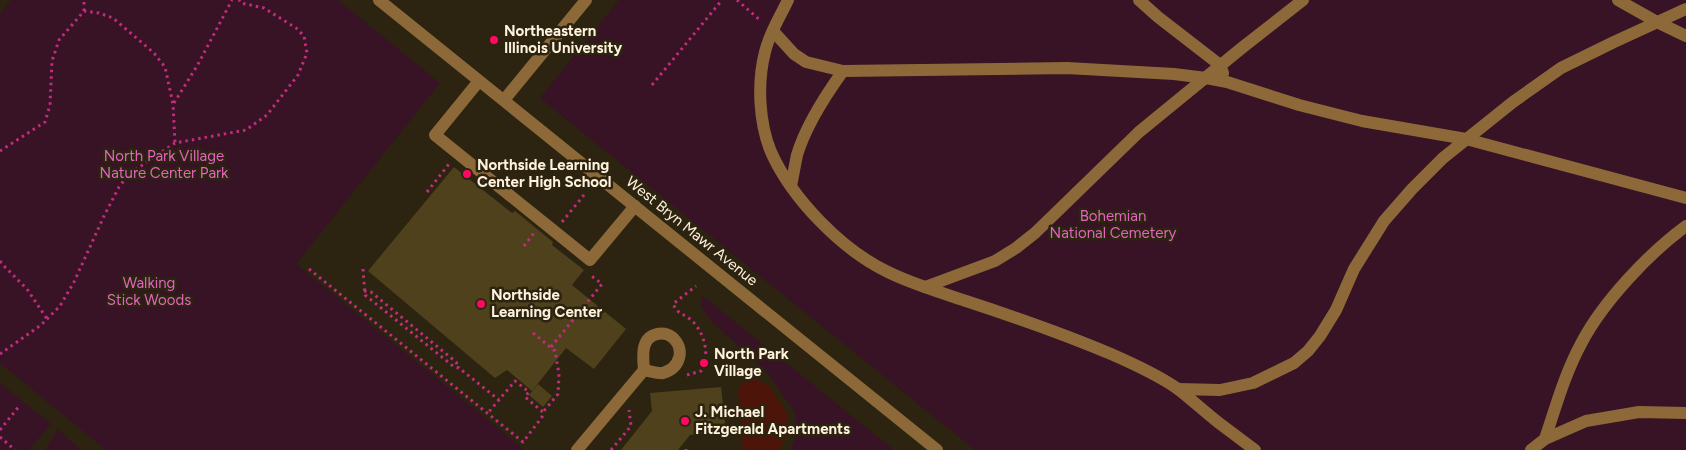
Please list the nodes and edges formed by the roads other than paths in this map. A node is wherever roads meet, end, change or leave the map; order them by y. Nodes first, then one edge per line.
1 (379, 0) edge
2 (586, 0) edge
3 (788, 0) edge
4 (1139, 0) edge
5 (1303, 0) edge
6 (1618, 0) edge
7 (1686, 9) edge
8 (1657, 22) junction
9 (773, 31) junction
10 (1686, 36) edge
11 (1220, 65) junction
12 (843, 71) junction
13 (1206, 78) junction
14 (479, 80) junction
15 (1227, 82) junction
16 (504, 100) junction
17 (1466, 139) junction
18 (790, 186) junction
19 (1686, 198) edge
20 (635, 206) junction
21 (1686, 226) edge
22 (925, 287) junction
23 (644, 370) dead end
24 (1178, 389) junction
25 (1686, 413) edge
26 (1545, 439) junction
27 (577, 450) edge
28 (937, 450) edge
29 (1256, 450) edge
30 (1531, 450) edge

1 - 14 street, West Bryn Mawr Avenue
2 - 16 street
3 - 9 street
4 - 11 street
5 - 11 street
6 - 8 street
7 - 8 street
8 - 10 street
8 - 17 street
9 - 12 street
9 - 18 street
11 - 13 street
11 - 15 street
12 - 13 street
12 - 18 street
13 - 15 street
13 - 22 street
14 - 16 street, West Bryn Mawr Avenue
14 - 20 street
15 - 17 street
16 - 20 street, West Bryn Mawr Avenue
17 - 19 street
17 - 24 street
18 - 22 street
20 - 28 street, West Bryn Mawr Avenue
21 - 26 street
22 - 24 street
23 - 27 street
24 - 29 street
25 - 26 street
26 - 30 street

